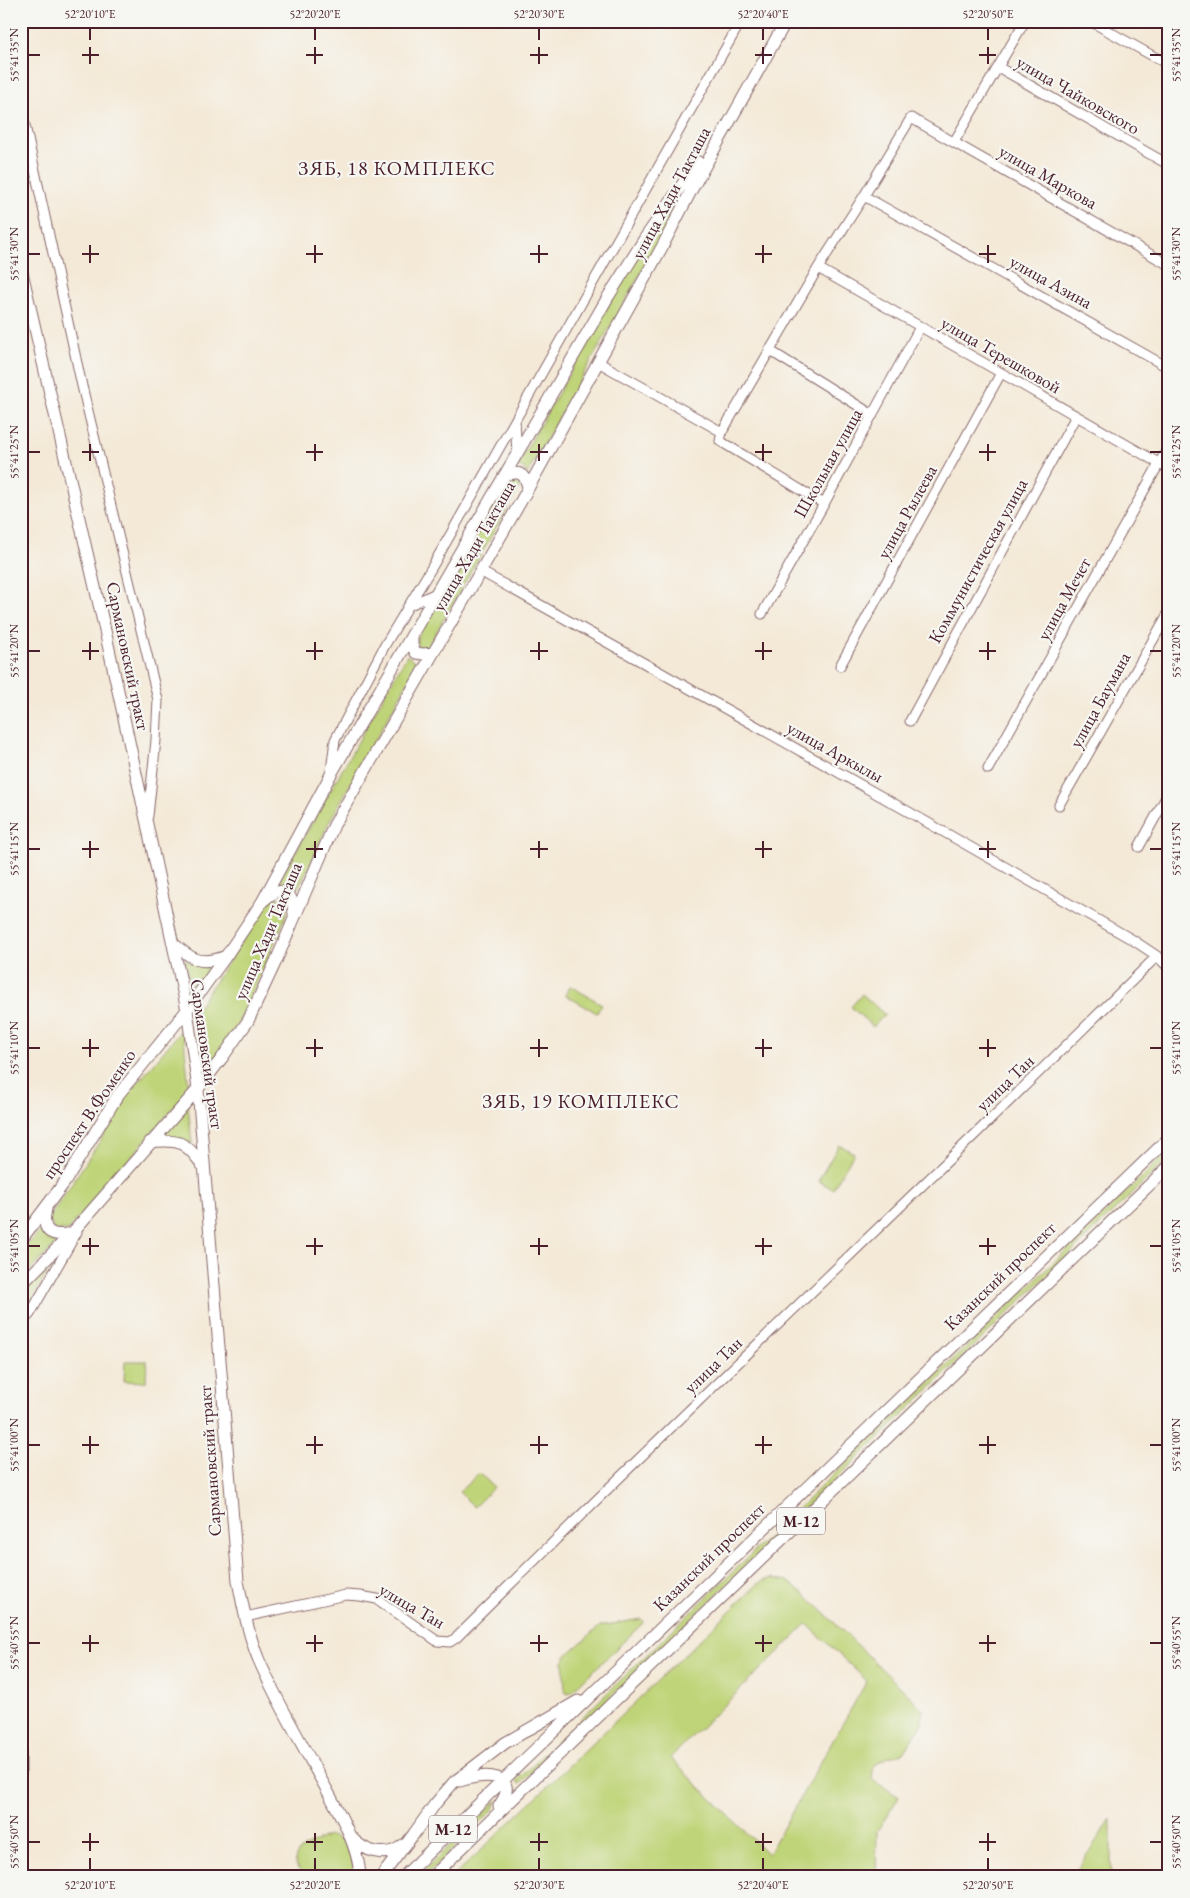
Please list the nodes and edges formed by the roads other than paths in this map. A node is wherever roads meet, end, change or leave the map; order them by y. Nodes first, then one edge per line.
1 (742, 21) edge
2 (777, 21) edge
3 (786, 21) edge
4 (1025, 21) edge
5 (1090, 21) edge
6 (1169, 65) edge
7 (998, 67) junction
8 (21, 107) edge
9 (954, 142) junction
10 (1169, 165) edge
11 (864, 196) junction
12 (1169, 265) edge
13 (21, 268) edge
14 (818, 268) junction
15 (920, 327) junction
16 (769, 350) junction
17 (598, 362) junction
18 (1169, 368) edge
19 (1001, 373) junction
20 (873, 415) junction
21 (1076, 416) junction
22 (516, 419) junction
23 (721, 437) junction
24 (1169, 446) edge
25 (517, 454) junction
26 (1159, 464) junction
27 (1169, 469) edge
28 (505, 475) junction
29 (528, 487) junction
30 (824, 504) junction
31 (480, 571) junction
32 (436, 593) junction
33 (408, 606) junction
34 (1169, 612) edge
35 (762, 614) dead end
36 (412, 634) junction
37 (433, 653) junction
38 (840, 666) dead end
39 (910, 721) dead end
40 (988, 768) dead end
41 (330, 776) junction
42 (1169, 792) edge
43 (1059, 805) dead end
44 (147, 824) junction
45 (1139, 847) dead end
46 (262, 902) junction
47 (294, 917) junction
48 (173, 943) junction
49 (226, 956) junction
50 (1157, 956) junction
51 (1169, 968) edge
52 (187, 1010) junction
53 (198, 1089) junction
54 (1169, 1138) edge
55 (150, 1142) junction
56 (203, 1166) junction
57 (1169, 1166) edge
58 (46, 1207) junction
59 (87, 1215) junction
60 (37, 1219) junction
61 (21, 1230) edge
62 (72, 1233) junction
63 (21, 1240) edge
64 (21, 1285) edge
65 (26, 1316) edge
66 (21, 1323) edge
67 (245, 1618) junction
68 (591, 1694) junction
69 (21, 1705) edge
70 (21, 1774) edge
71 (503, 1781) junction
72 (454, 1782) junction
73 (486, 1824) junction
74 (413, 1835) junction
75 (350, 1836) junction
76 (360, 1877) edge
77 (381, 1877) edge
78 (403, 1877) edge
79 (432, 1877) edge

1 - 22 street
2 - 25 main road, улица Хади Такташа
3 - 17 main road, улица Хади Такташа
4 - 7 street
5 - 6 street
7 - 9 street
7 - 10 street, улица Чайковского
8 - 44 street
9 - 11 street, улица Маркова
9 - 12 street, улица Маркова
11 - 14 street
11 - 18 street, улица Азина
13 - 44 main road, Сармановский тракт
14 - 15 street, улица Терешковой
14 - 16 street
15 - 19 street, улица Терешковой
15 - 20 street, Школьная улица
16 - 20 street
16 - 23 street
17 - 23 street
17 - 29 main road, улица Хади Такташа
19 - 21 street, улица Терешковой
19 - 38 street, улица Рылеева
20 - 30 street, Школьная улица
21 - 26 street, улица Терешковой
21 - 39 street, Коммунистическая улица
22 - 25 street
22 - 33 street
23 - 30 street
24 - 26 street, улица Мечет
25 - 28 main road, улица Хади Такташа
26 - 27 street, улица Терешковой
26 - 40 street, улица Мечет
28 - 29 main road
28 - 32 main road, улица Хади Такташа
29 - 31 main road, улица Хади Такташа
30 - 35 street, Школьная улица
31 - 37 main road, улица Хади Такташа
31 - 50 street, улица Аркылы
32 - 33 street
32 - 36 main road, улица Хади Такташа
33 - 41 street
34 - 43 street, улица Баумана
36 - 37 main road
36 - 41 main road, улица Хади Такташа
37 - 47 main road, улица Хади Такташа
41 - 46 main road, улица Хади Такташа
42 - 45 street
44 - 48 main road, Сармановский тракт
46 - 47 main road
46 - 49 main road, улица Хади Такташа
47 - 53 main road, улица Хади Такташа
48 - 49 main road
48 - 52 main road, Сармановский тракт
49 - 52 main road, улица Хади Такташа
50 - 51 street, улица Аркылы
50 - 67 street, улица Тан
52 - 53 main road, Сармановский тракт
52 - 58 main road, проспект В.Фоменко
53 - 55 main road
53 - 56 main road, Сармановский тракт
54 - 68 main road, Казанский проспект / М-12
55 - 56 main road
55 - 59 main road
56 - 67 main road, Сармановский тракт
57 - 73 main road, М-12
58 - 60 main road, проспект В.Фоменко
58 - 62 main road
59 - 62 main road
59 - 65 street
60 - 61 street
60 - 63 main road, проспект В.Фоменко
62 - 64 main road
65 - 66 street
67 - 75 main road, Сармановский тракт
68 - 71 main road, Казанский проспект / М-12
68 - 72 main road
69 - 70 street
71 - 72 main road
71 - 73 main road
71 - 78 main road, Казанский проспект / М-12
72 - 74 main road
73 - 79 main road, М-12
74 - 75 main road, Сармановский тракт
74 - 77 main road
75 - 76 main road, Сармановский тракт

